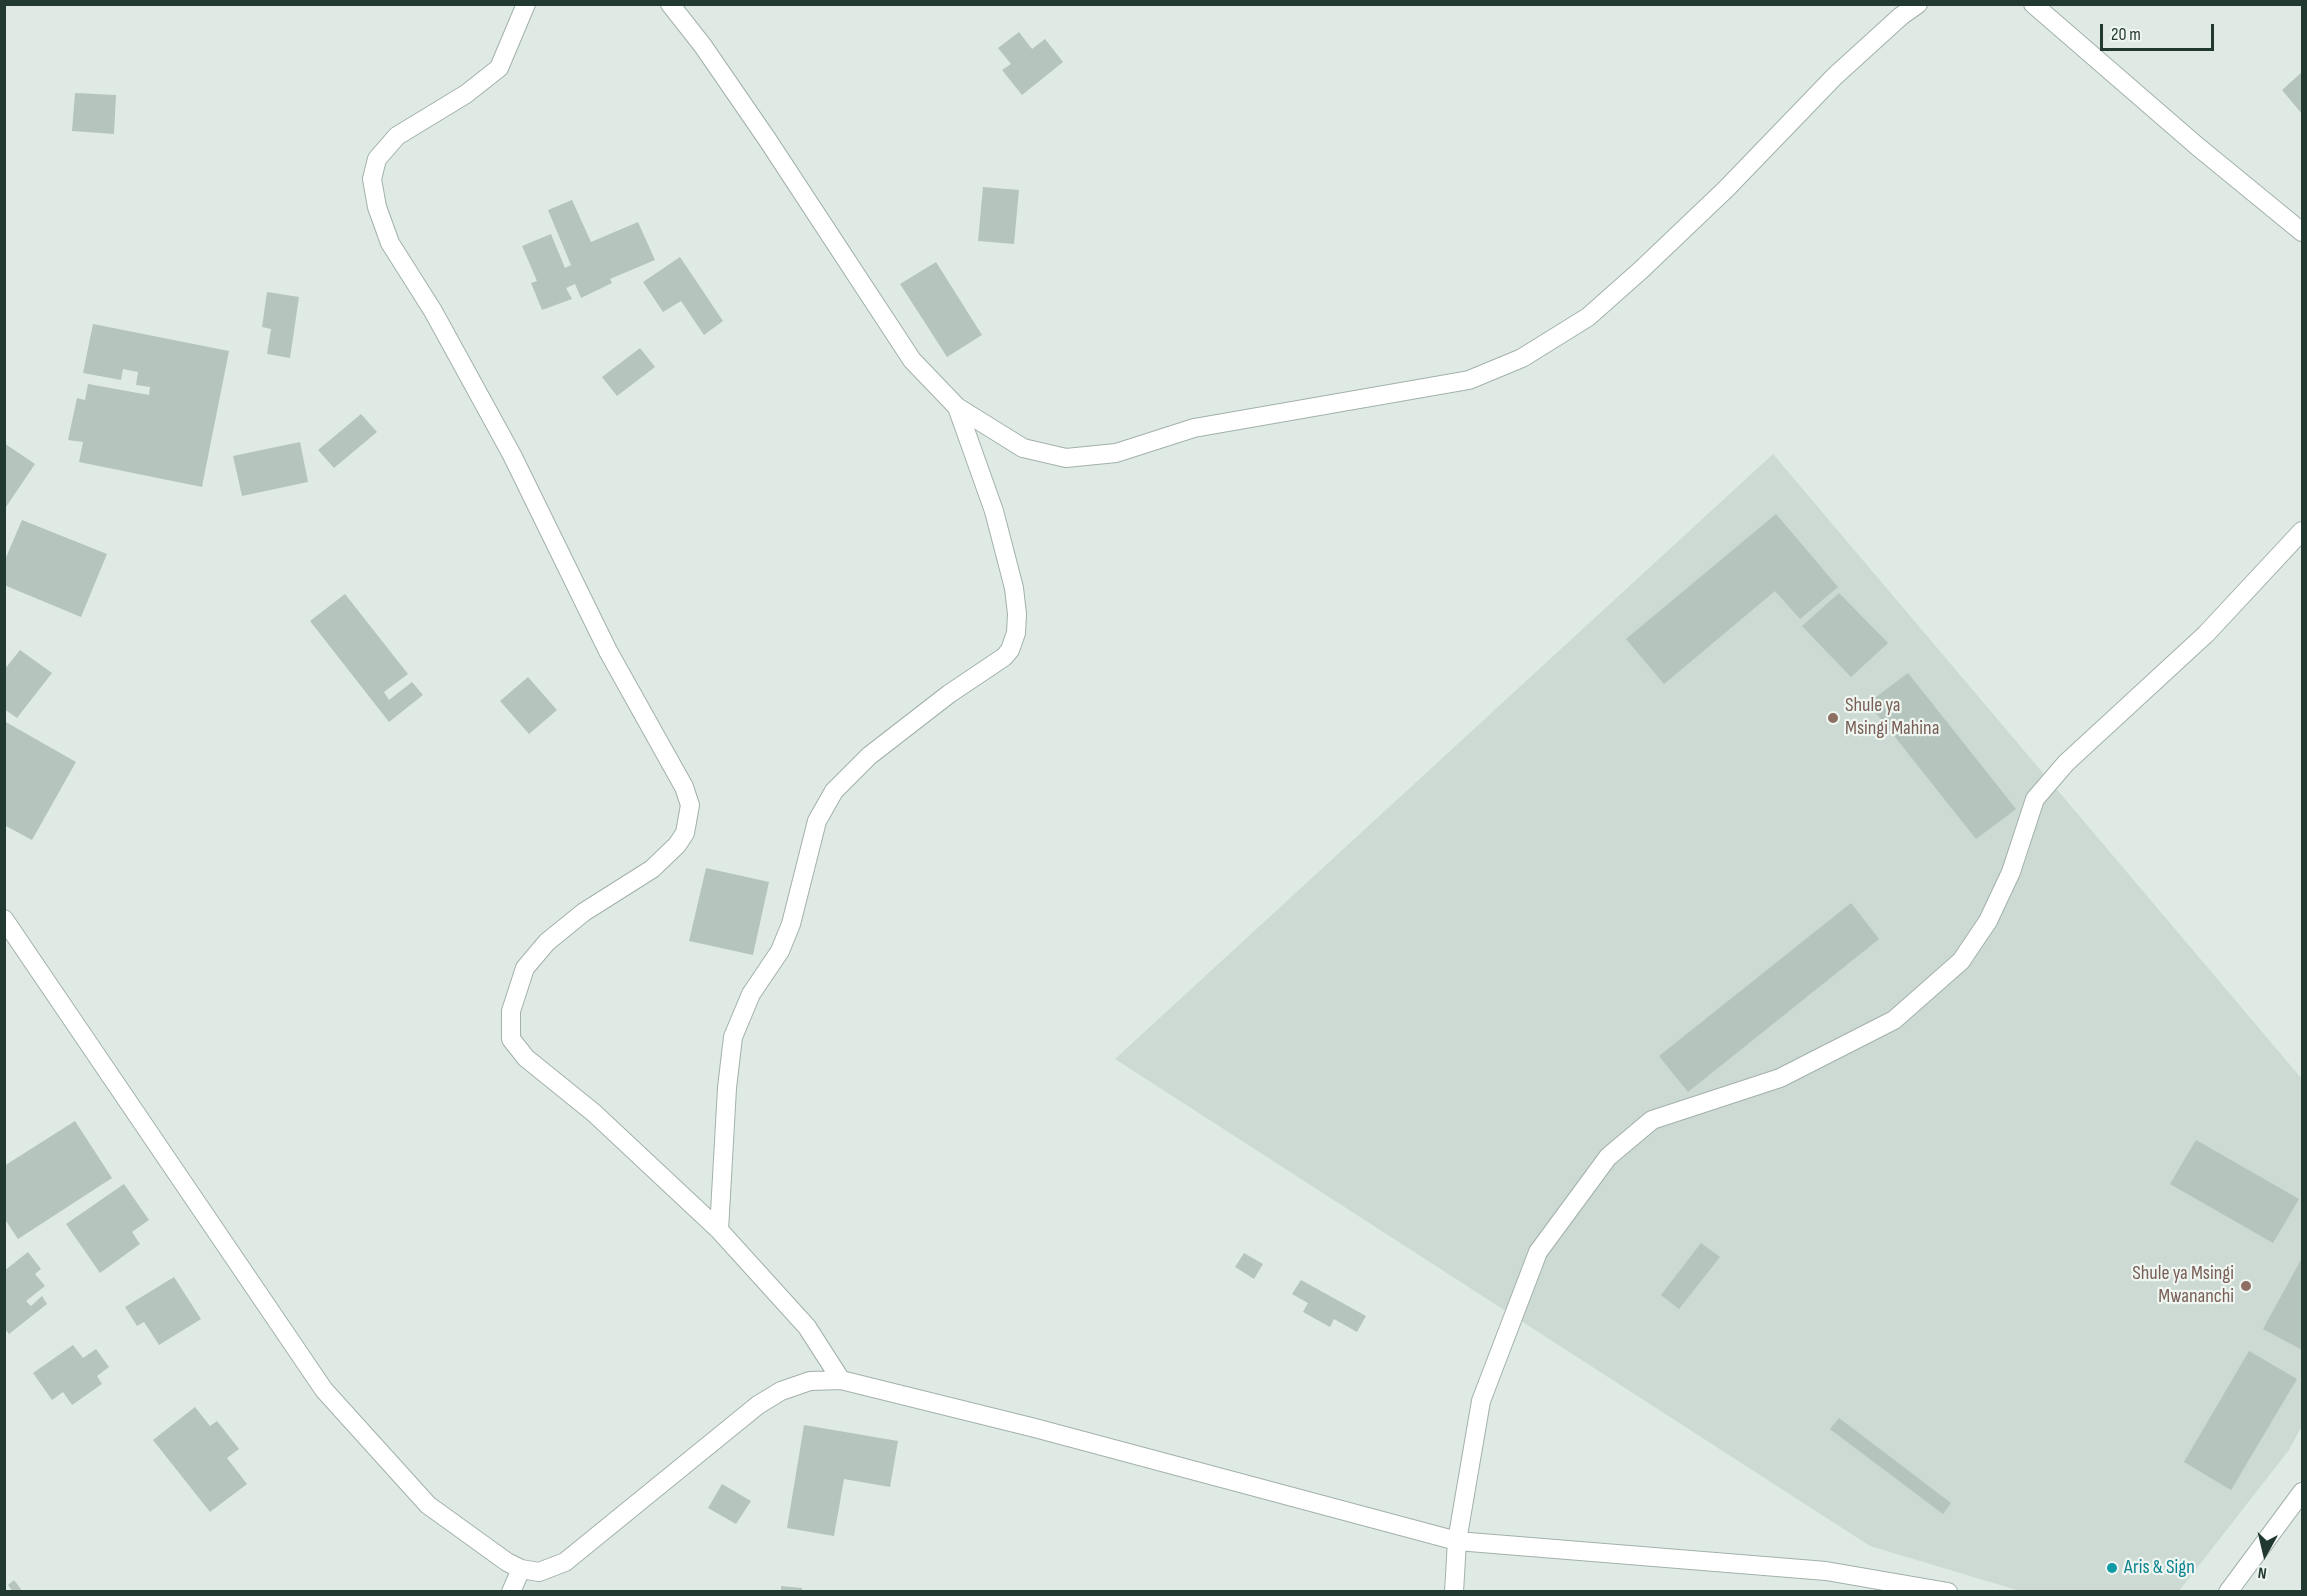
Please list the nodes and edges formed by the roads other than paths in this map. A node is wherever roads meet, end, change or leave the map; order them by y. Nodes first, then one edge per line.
1 (526, 4) edge
2 (669, 4) edge
3 (1918, 4) edge
4 (2033, 4) edge
5 (2302, 232) edge
6 (957, 407) junction
7 (2302, 531) edge
8 (4, 919) edge
9 (719, 1230) junction
10 (842, 1380) junction
11 (2302, 1492) edge
12 (1457, 1541) junction
13 (521, 1569) junction
14 (511, 1592) edge
15 (1454, 1592) edge
16 (1948, 1592) edge
17 (2228, 1592) edge

1 - 9 street
2 - 6 street
3 - 6 street
4 - 5 street
6 - 9 street
7 - 12 street
8 - 13 street
9 - 10 street
10 - 12 street
10 - 13 street
11 - 17 street
12 - 15 street
12 - 16 street
13 - 14 street

